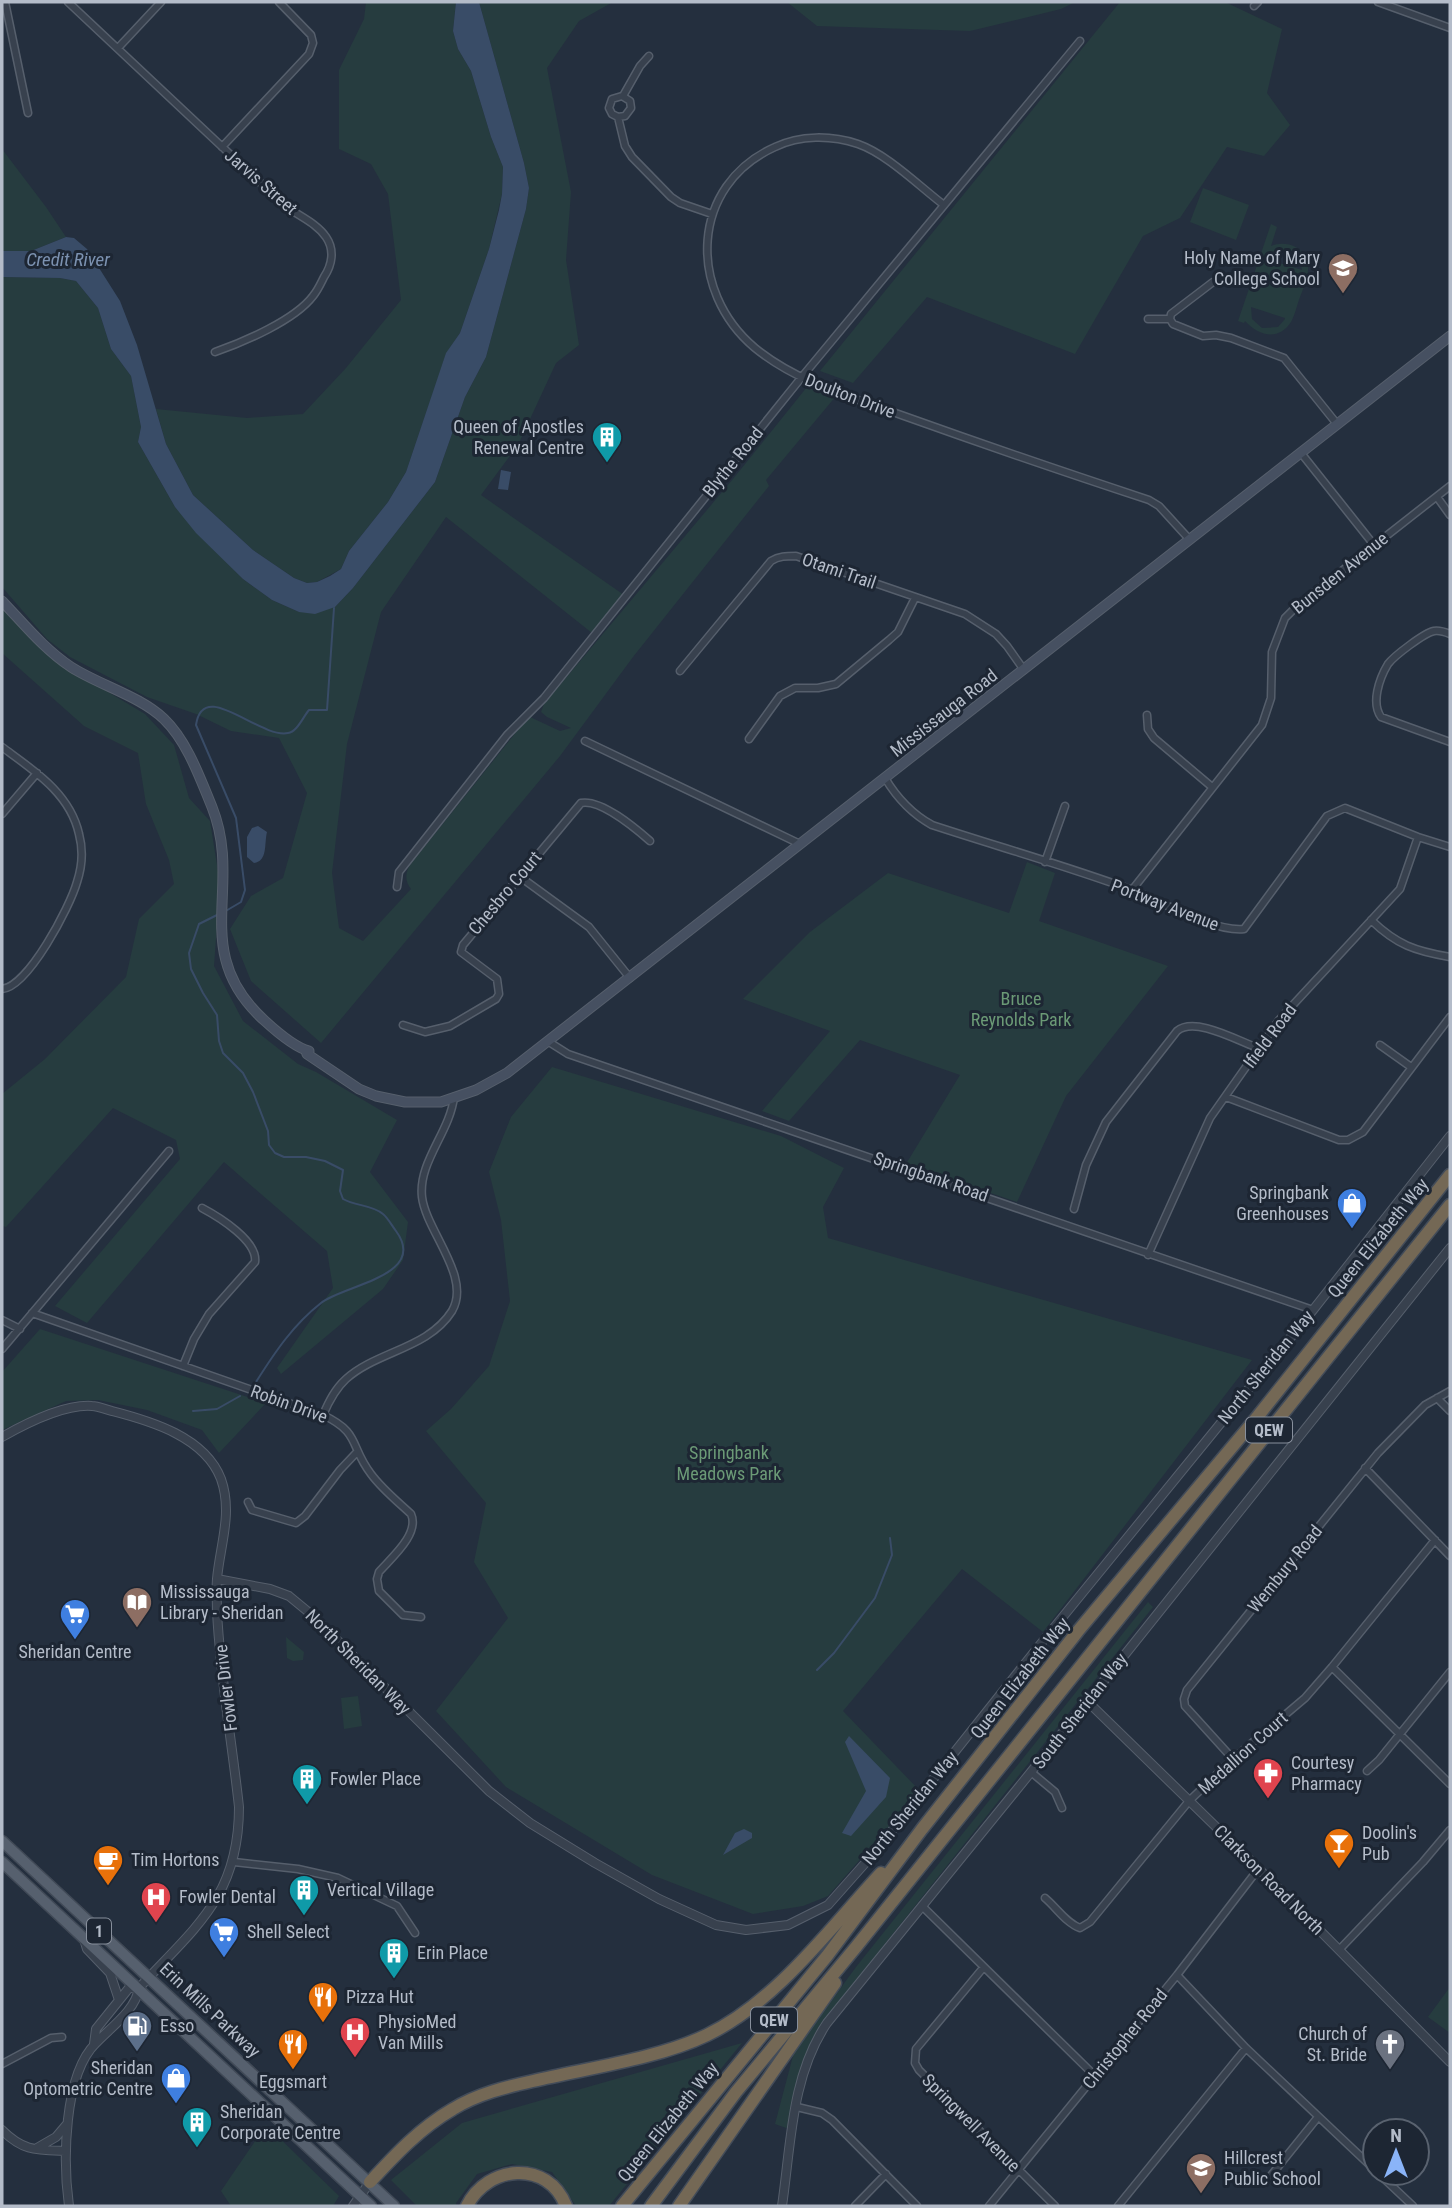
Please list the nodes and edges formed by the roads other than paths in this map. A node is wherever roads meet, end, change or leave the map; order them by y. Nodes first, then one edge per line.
1 (5, 2) edge
2 (68, 2) edge
3 (161, 2) edge
4 (279, 2) edge
5 (1378, 2) edge
6 (1450, 28) edge
7 (1080, 41) dead end
8 (118, 48) junction
9 (649, 55) dead end
10 (623, 96) junction
11 (29, 113) dead end
12 (618, 117) junction
13 (222, 147) junction
14 (944, 205) junction
15 (712, 214) junction
16 (1213, 282) dead end
17 (1170, 318) junction
18 (1148, 319) dead end
19 (1450, 336) edge
20 (215, 352) dead end
21 (801, 378) junction
22 (1337, 424) junction
23 (1301, 453) junction
24 (1450, 486) edge
25 (1437, 497) junction
26 (1450, 515) edge
27 (1190, 540) junction
28 (1374, 545) junction
29 (915, 598) junction
30 (2, 601) edge
31 (1450, 634) edge
32 (1024, 670) junction
33 (680, 671) dead end
34 (1147, 715) dead end
35 (749, 739) dead end
36 (585, 741) dead end
37 (1450, 742) edge
38 (2, 747) edge
39 (37, 773) junction
40 (885, 778) junction
41 (1212, 787) junction
42 (1065, 806) dead end
43 (2, 814) edge
44 (1418, 837) junction
45 (650, 841) dead end
46 (800, 844) junction
47 (1450, 847) edge
48 (1045, 862) junction
49 (519, 876) junction
50 (397, 887) dead end
51 (1132, 890) junction
52 (1371, 920) junction
53 (1450, 957) edge
54 (630, 978) junction
55 (2, 989) edge
56 (1450, 1017) edge
57 (403, 1025) dead end
58 (549, 1042) junction
59 (1380, 1045) dead end
60 (1258, 1048) junction
61 (1411, 1067) junction
62 (1226, 1097) junction
63 (451, 1098) junction
64 (1450, 1136) edge
65 (169, 1151) dead end
66 (1450, 1175) edge
67 (1450, 1205) edge
68 (202, 1208) dead end
69 (1074, 1209) dead end
70 (1450, 1248) edge
71 (1149, 1255) junction
72 (1313, 1310) junction
73 (32, 1313) junction
74 (2, 1320) edge
75 (20, 1329) junction
76 (2, 1349) edge
77 (183, 1366) junction
78 (1450, 1391) edge
79 (1437, 1398) junction
80 (1450, 1411) edge
81 (323, 1415) junction
82 (2, 1437) edge
83 (357, 1452) junction
84 (1365, 1468) junction
85 (248, 1502) dead end
86 (1435, 1540) junction
87 (1450, 1556) edge
88 (217, 1579) junction
89 (421, 1617) dead end
90 (1332, 1667) junction
91 (1450, 1672) edge
92 (1087, 1701) junction
93 (1399, 1734) junction
94 (1233, 1759) junction
95 (1367, 1771) dead end
96 (1031, 1772) junction
97 (1450, 1784) edge
98 (1189, 1801) junction
99 (1062, 1808) dead end
100 (922, 1829) junction
101 (1450, 1830) edge
102 (2, 1841) edge
103 (2, 1862) edge
104 (234, 1862) junction
105 (1259, 1868) junction
106 (1045, 1898) dead end
107 (922, 1906) junction
108 (415, 1933) dead end
109 (84, 1939) junction
110 (856, 1947) junction
111 (1339, 1950) junction
112 (983, 1968) junction
113 (1177, 1975) junction
114 (149, 1977) junction
115 (139, 1988) junction
116 (119, 2000) junction
117 (62, 2037) dead end
118 (94, 2044) junction
119 (1246, 2048) junction
120 (1450, 2062) edge
121 (2, 2064) edge
122 (1095, 2076) junction
123 (797, 2106) junction
124 (1318, 2117) junction
125 (69, 2122) junction
126 (2, 2130) edge
127 (34, 2149) junction
128 (65, 2151) junction
129 (1361, 2157) edge
130 (1018, 2169) junction
131 (886, 2174) junction
132 (370, 2182) junction
133 (1265, 2183) dead end
134 (1393, 2187) edge
135 (359, 2195) junction
136 (69, 2206) edge
137 (354, 2206) edge
138 (371, 2206) edge
139 (394, 2206) edge
140 (467, 2206) edge
141 (566, 2206) edge
142 (622, 2206) edge
143 (651, 2206) edge
144 (679, 2206) edge
145 (782, 2206) edge
146 (855, 2206) edge
147 (917, 2206) edge
148 (989, 2206) edge
149 (1055, 2206) edge
150 (1118, 2206) edge
151 (1413, 2206) edge

1 - 11 street
2 - 8 street, Jarvis Street
3 - 8 street
4 - 13 street
5 - 6 street
7 - 14 street, Blythe Road
8 - 13 street, Jarvis Street
9 - 10 street
10 - 12 street
10 - 12 street
12 - 15 street
13 - 20 street, Jarvis Street
14 - 15 street, Doulton Drive
14 - 21 street, Blythe Road
15 - 21 street, Doulton Drive
16 - 17 street
17 - 18 street
17 - 22 street
19 - 22 main road, Mississauga Road
21 - 27 street, Doulton Drive
21 - 50 street, Blythe Road
22 - 23 main road, Mississauga Road
23 - 27 main road, Mississauga Road
23 - 28 street
24 - 25 street, Bunsden Avenue
25 - 26 street
25 - 28 street, Bunsden Avenue
27 - 32 main road, Mississauga Road
28 - 41 street, Bunsden Avenue
29 - 32 street, Otami Trail
29 - 33 street, Otami Trail
29 - 35 street
30 - 63 main road, Mississauga Road
31 - 37 street
32 - 40 main road, Mississauga Road
34 - 41 street
36 - 46 street
38 - 39 street
39 - 43 street
39 - 55 street
40 - 46 main road, Mississauga Road
40 - 48 street, Portway Avenue
41 - 51 street, Bunsden Avenue
42 - 48 street
44 - 47 street, Portway Avenue
44 - 51 street, Portway Avenue
44 - 52 street, Ifield Road
45 - 49 street, Chesbro Court
46 - 54 main road, Mississauga Road
48 - 51 street, Portway Avenue
49 - 54 street
49 - 57 street, Chesbro Court
52 - 53 street
52 - 60 street, Ifield Road
54 - 58 main road, Mississauga Road
56 - 61 street
58 - 63 main road, Mississauga Road
58 - 71 street, Springbank Road
59 - 61 street
60 - 62 street, Ifield Road
60 - 69 street
61 - 62 street
62 - 71 street, Ifield Road
63 - 81 street
64 - 72 street, North Sheridan Way
65 - 73 street
66 - 100 highway, Queen Elizabeth Way / QEW
67 - 110 highway, Queen Elizabeth Way / QEW
68 - 77 street
70 - 92 street, South Sheridan Way
71 - 72 street, Springbank Road
72 - 88 street, North Sheridan Way
73 - 75 street
73 - 77 street, Robin Drive
74 - 75 street
75 - 76 street
77 - 81 street, Robin Drive
78 - 79 street, Wembury Road
79 - 80 street
79 - 84 street, Wembury Road
81 - 83 street, Robin Drive
82 - 88 street, Fowler Drive
83 - 85 street
83 - 89 street, Robin Drive
84 - 86 street
84 - 94 street, Wembury Road
86 - 87 street
86 - 90 street, Medallion Court
88 - 104 street, Fowler Drive
90 - 93 street
90 - 94 street, Medallion Court
91 - 93 street
92 - 96 street, South Sheridan Way
92 - 98 street, Clarkson Road North
93 - 95 street
93 - 97 street
94 - 98 street, Medallion Court
96 - 99 street
96 - 107 street, South Sheridan Way
98 - 105 street, Clarkson Road North
98 - 106 street, Medallion Court
100 - 132 highway
100 - 142 highway, Queen Elizabeth Way / QEW
101 - 111 street
102 - 114 main road, Erin Mills Parkway / 1
103 - 109 main road, Erin Mills Parkway / 1
104 - 108 street
104 - 114 street, Fowler Drive
105 - 111 street, Clarkson Road North
105 - 113 street, Christopher Road
107 - 112 street
107 - 123 street, South Sheridan Way
109 - 115 main road, Erin Mills Parkway / 1
109 - 116 street
110 - 143 highway, Queen Elizabeth Way / QEW
110 - 144 highway
111 - 120 street, Clarkson Road North
112 - 122 street
112 - 130 street, Springwell Avenue
113 - 119 street
113 - 122 street, Christopher Road
114 - 115 street, Fowler Drive
114 - 132 main road, Erin Mills Parkway / 1
115 - 116 street
115 - 118 street
115 - 135 main road, Erin Mills Parkway / 1
116 - 118 street
117 - 121 street
118 - 125 street
119 - 124 street
119 - 150 street
122 - 130 street, Christopher Road
123 - 131 street
123 - 145 street, South Sheridan Way
124 - 129 street
124 - 133 street
125 - 127 street
125 - 128 street
126 - 127 street
127 - 128 street
128 - 136 street
130 - 148 street, Christopher Road
130 - 149 street, Springwell Avenue
131 - 146 street
131 - 147 street
132 - 135 street
132 - 139 main road, Erin Mills Parkway / 1
134 - 151 street
135 - 137 street
135 - 138 main road, Erin Mills Parkway / 1
140 - 141 highway

